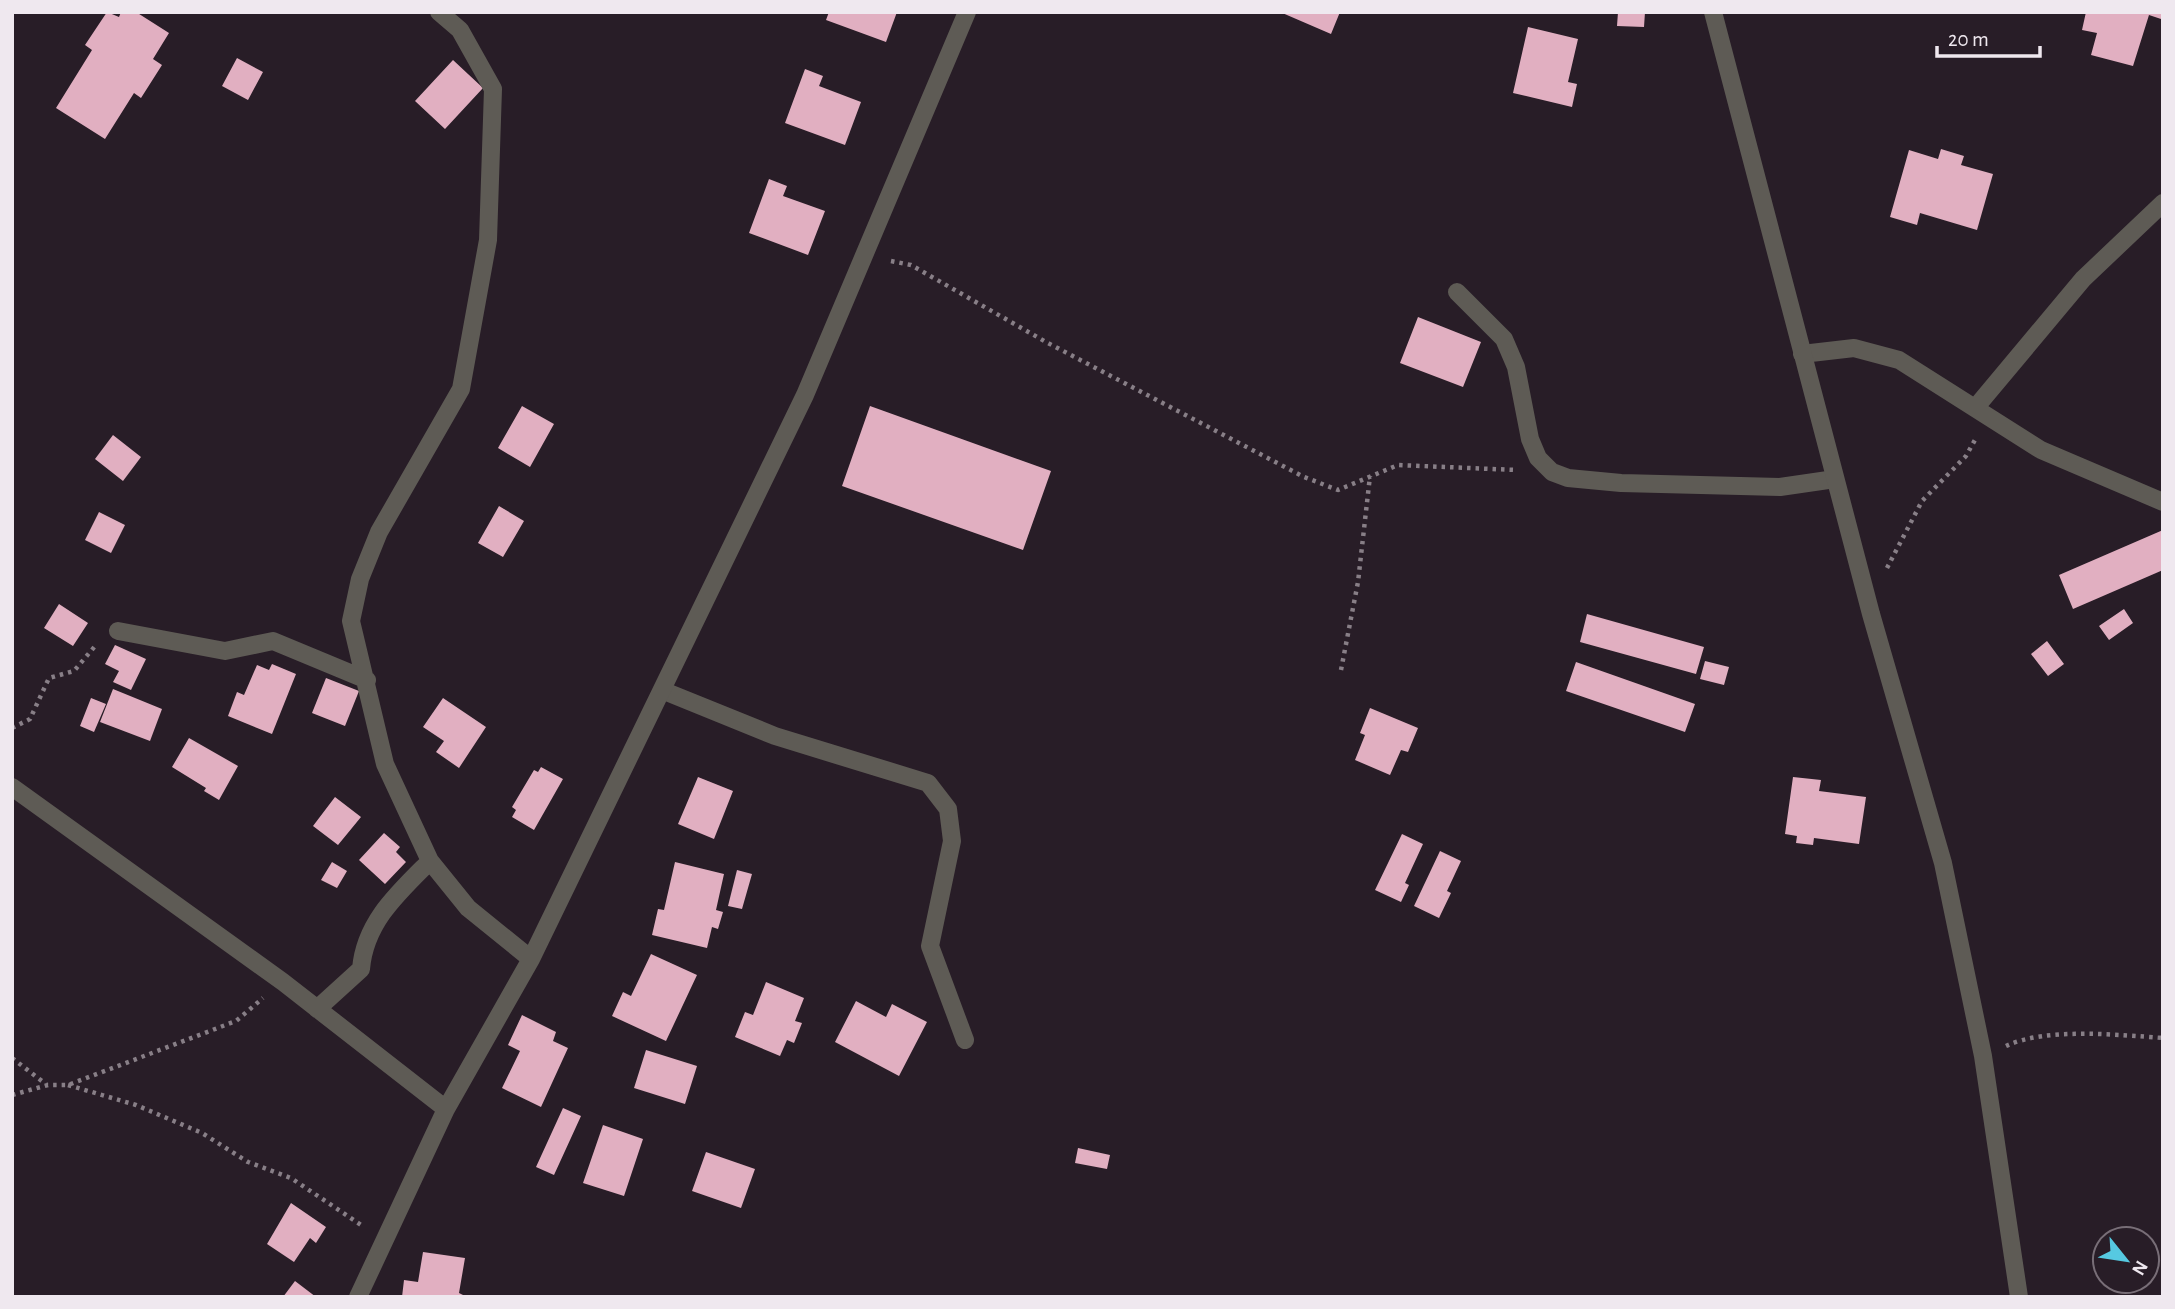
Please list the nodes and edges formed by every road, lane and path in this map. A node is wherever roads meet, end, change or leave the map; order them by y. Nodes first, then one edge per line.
1 (439, 12) edge
2 (967, 12) edge
3 (1713, 12) edge
4 (2163, 203) edge
5 (858, 266) junction
6 (1457, 292) dead end
7 (1802, 354) junction
8 (1982, 412) junction
9 (1552, 472) junction
10 (1370, 476) junction
11 (1835, 479) junction
12 (2163, 502) edge
13 (1885, 572) dead end
14 (118, 631) joint
15 (1341, 670) dead end
16 (367, 680) junction
17 (664, 691) junction
18 (12, 728) edge
19 (12, 787) edge
20 (430, 861) junction
21 (531, 959) junction
22 (283, 982) junction
23 (317, 1009) junction
24 (2163, 1038) edge
25 (965, 1040) dead end
26 (1983, 1056) junction
27 (12, 1058) edge
28 (48, 1085) junction
29 (68, 1085) junction
30 (12, 1095) edge
31 (446, 1109) junction
32 (382, 1239) junction
33 (358, 1297) edge
34 (2019, 1297) edge

1 - 16 street
2 - 5 street
3 - 7 street
4 - 8 street
5 - 10 path
5 - 17 street
6 - 9 street
7 - 8 street
7 - 11 street
8 - 12 street
8 - 13 path
9 - 10 path
9 - 11 street
10 - 15 path
11 - 26 street
14 - 16 street
14 - 18 path
16 - 20 street
17 - 21 street
17 - 25 street
19 - 22 street
20 - 21 street
20 - 23 street
21 - 31 street
22 - 23 street
22 - 29 path
23 - 31 street
24 - 26 path
26 - 34 street
27 - 28 path
28 - 29 path
28 - 30 path
29 - 32 path
31 - 32 street
32 - 33 street

